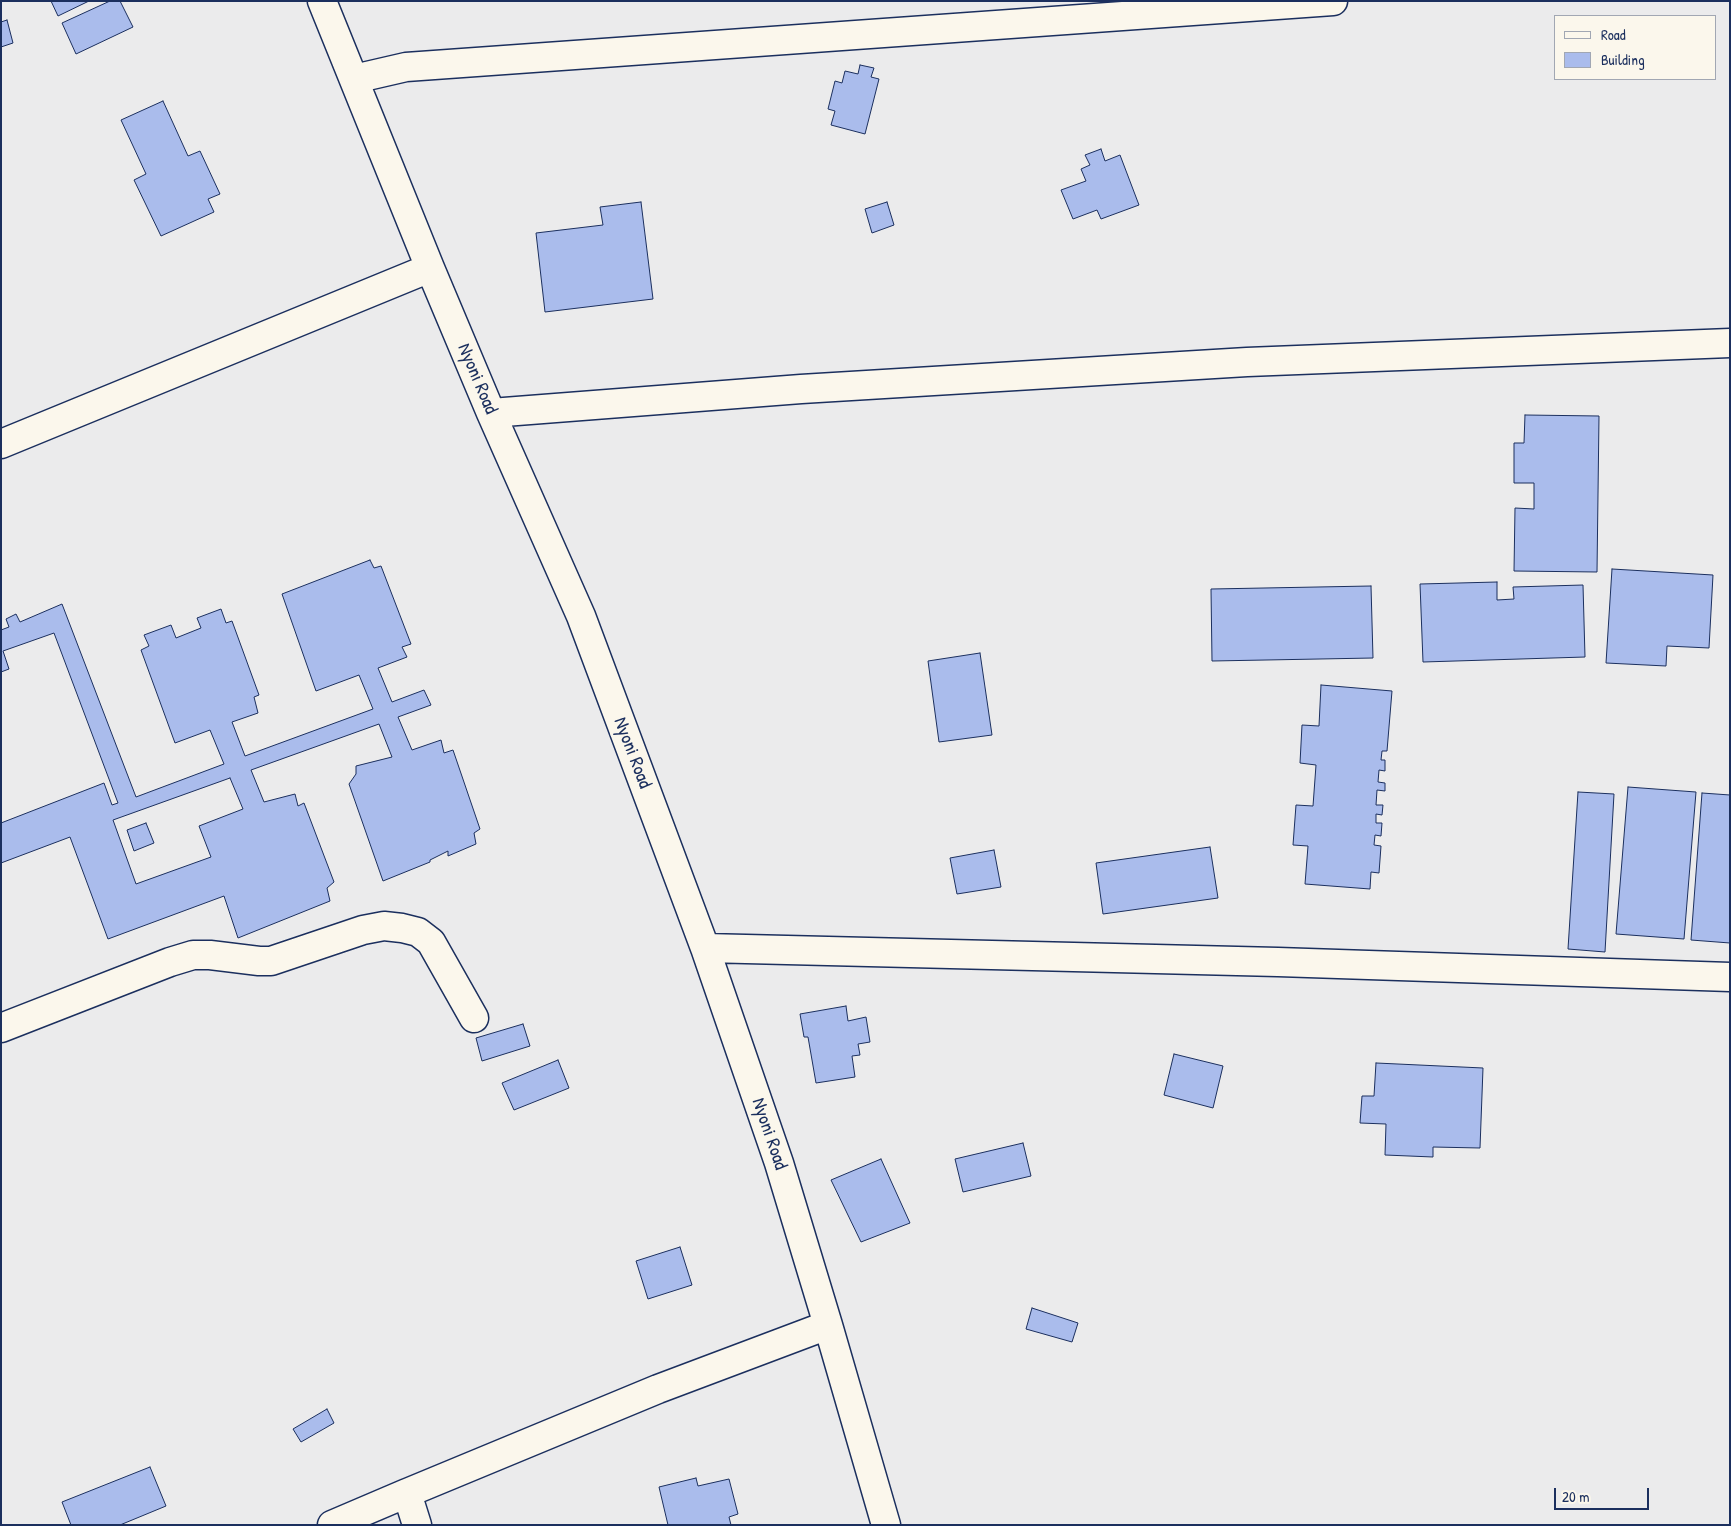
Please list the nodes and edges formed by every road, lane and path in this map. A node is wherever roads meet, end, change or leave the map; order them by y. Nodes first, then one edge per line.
1 (322, 1) edge
2 (1333, 1) edge
3 (354, 79) junction
4 (430, 268) junction
5 (1730, 343) edge
6 (491, 413) junction
7 (1, 444) edge
8 (705, 948) junction
9 (1730, 977) edge
10 (474, 1018) dead end
11 (1, 1028) edge
12 (828, 1324) junction
13 (407, 1493) junction
14 (332, 1525) edge
15 (417, 1525) edge
16 (886, 1525) edge

1 - 3 street, Nyoni Road
2 - 3 street
3 - 4 street, Nyoni Road
4 - 6 street, Nyoni Road
4 - 7 street
5 - 6 street
6 - 8 street, Nyoni Road
8 - 9 street
8 - 12 street, Nyoni Road
10 - 11 street
12 - 13 street
12 - 16 street, Nyoni Road
13 - 14 street
13 - 15 street

